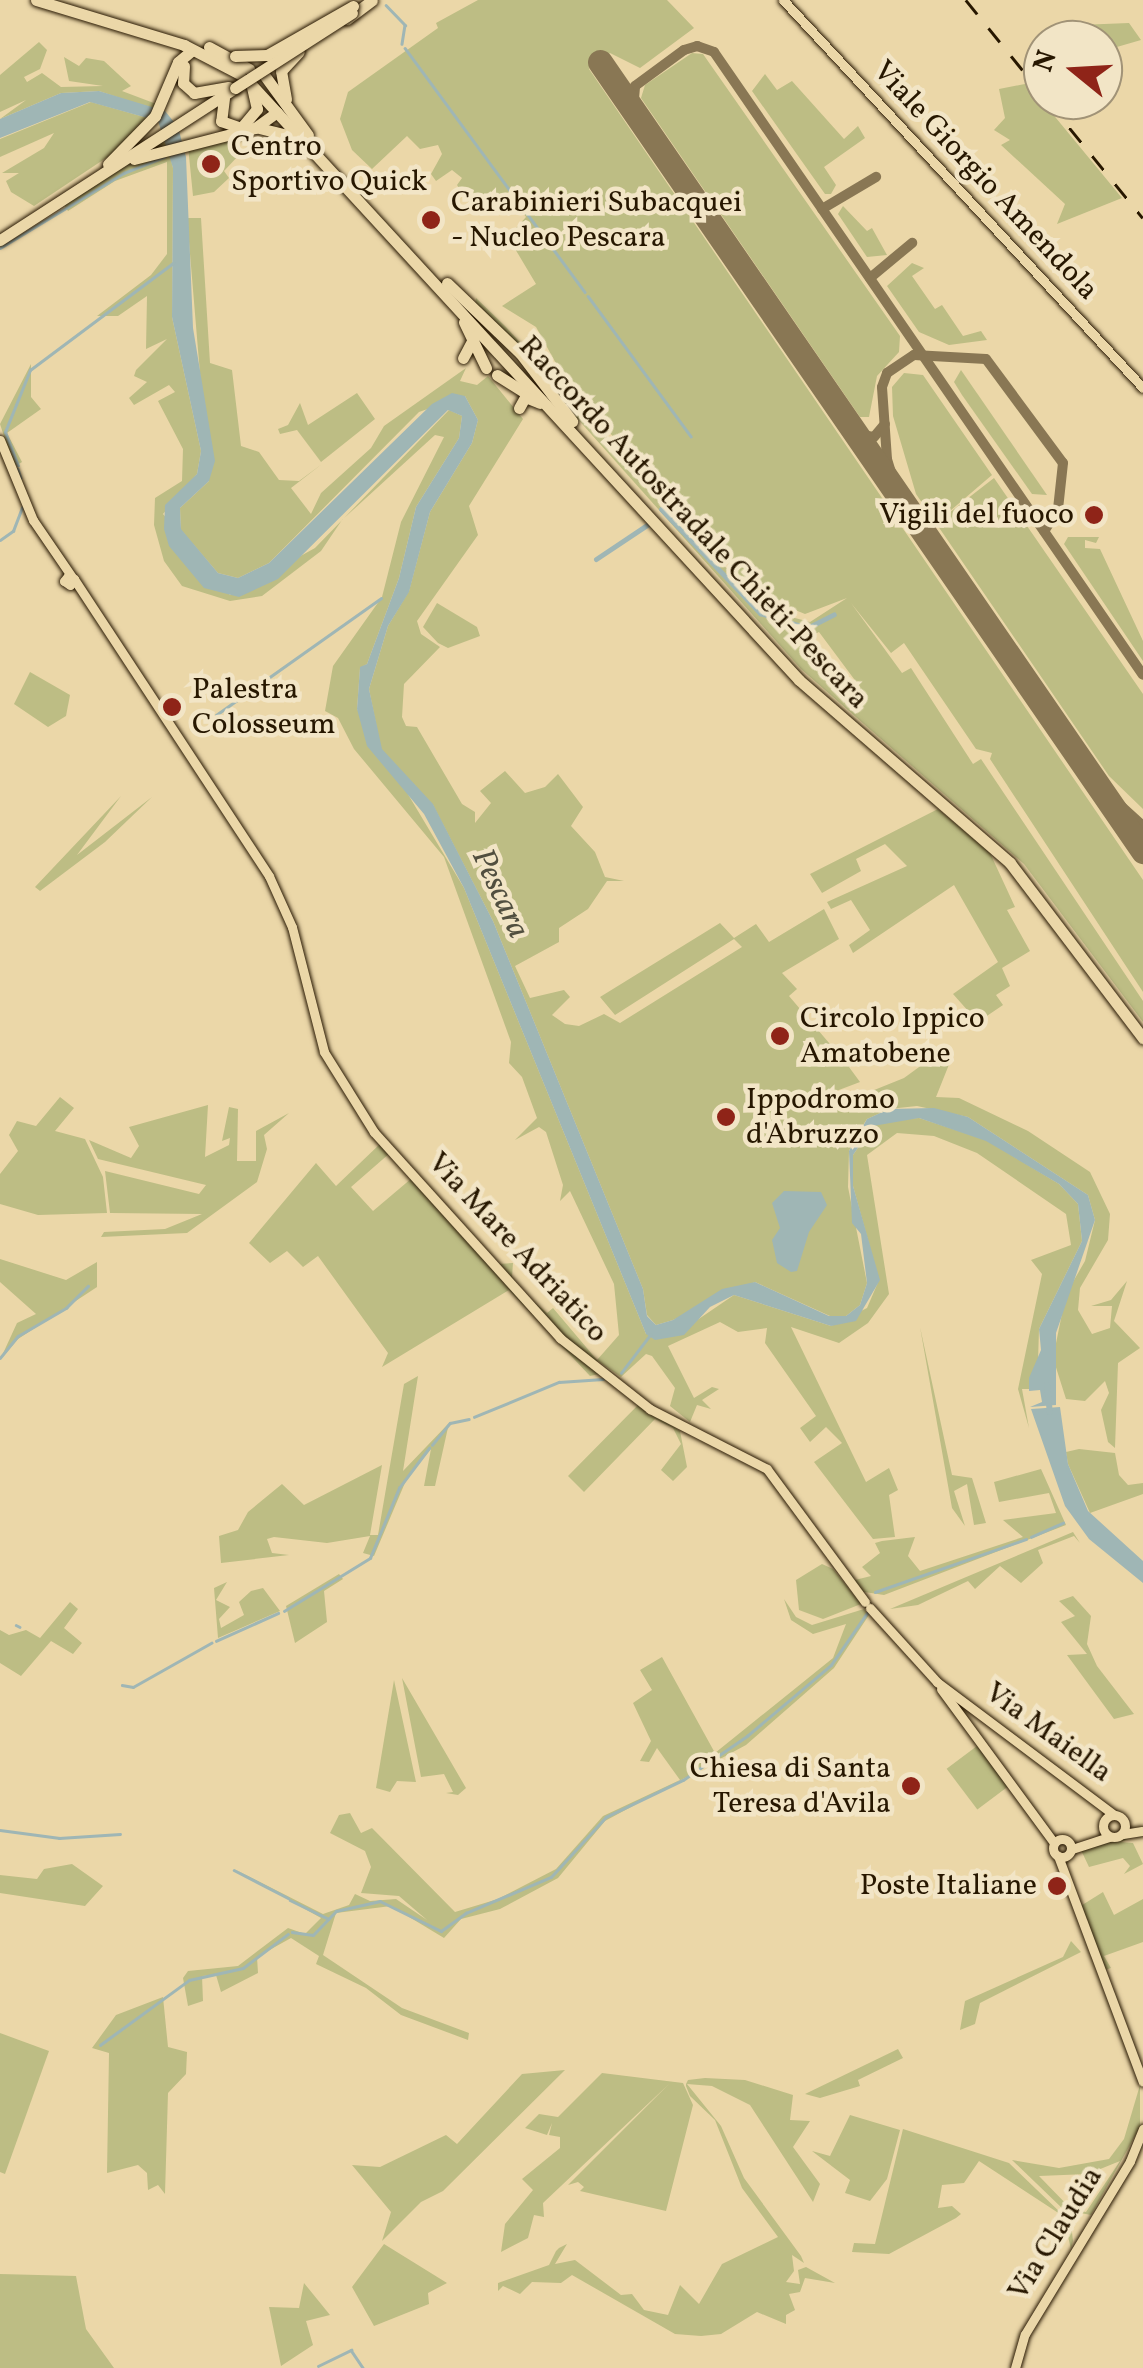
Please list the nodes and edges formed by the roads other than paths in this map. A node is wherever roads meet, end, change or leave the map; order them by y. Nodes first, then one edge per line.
1 (36, 0) edge
2 (48, 0) edge
3 (372, 0) edge
4 (787, 4) edge
5 (356, 6) edge
6 (83, 17) junction
7 (163, 36) junction
8 (194, 52) junction
9 (242, 66) junction
10 (172, 83) junction
11 (232, 88) junction
12 (281, 95) junction
13 (276, 112) dead end
14 (255, 128) junction
15 (309, 139) junction
16 (110, 166) junction
17 (0, 237) edge
18 (434, 273) junction
19 (453, 302) junction
20 (474, 337) junction
21 (463, 358) dead end
22 (502, 361) junction
23 (1143, 388) edge
24 (532, 397) junction
25 (519, 408) dead end
26 (554, 412) junction
27 (583, 436) junction
28 (0, 440) edge
29 (1143, 1029) edge
30 (1143, 1038) edge
31 (948, 1695) junction
32 (1114, 1815) junction
33 (1103, 1825) junction
34 (1124, 1829) junction
35 (1143, 1832) edge
36 (1111, 1837) junction
37 (1066, 1851) junction
38 (1143, 2082) edge
39 (1143, 2128) edge
40 (1016, 2368) edge

1 - 6 highway
2 - 6 highway
3 - 5 highway
4 - 23 main road, Viale Giorgio Amendola
5 - 9 highway, bridge
5 - 11 highway, bridge
5 - 12 highway, bridge
6 - 7 highway, Raccordo Autostradale Chieti-Pescara
7 - 8 highway, Raccordo Autostradale Chieti-Pescara
7 - 9 highway, Raccordo Autostradale Chieti-Pescara
7 - 10 highway
8 - 9 highway
8 - 9 highway, Raccordo Autostradale Chieti-Pescara
8 - 10 highway
8 - 11 highway
9 - 11 highway
9 - 12 highway
9 - 15 highway, Raccordo Autostradale Chieti-Pescara
10 - 16 highway
11 - 16 highway
12 - 15 highway
13 - 14 highway
14 - 15 highway
14 - 16 highway
15 - 18 highway, Raccordo Autostradale Chieti-Pescara
15 - 19 highway, Raccordo Autostradale Chieti-Pescara
16 - 17 highway
18 - 22 highway
18 - 27 highway, Raccordo Autostradale Chieti-Pescara
19 - 20 highway
19 - 26 highway, Raccordo Autostradale Chieti-Pescara
20 - 21 highway
20 - 22 highway
22 - 24 highway
22 - 27 highway
24 - 25 highway
24 - 26 highway
26 - 30 highway, Raccordo Autostradale Chieti-Pescara
27 - 29 highway, Raccordo Autostradale Chieti-Pescara
28 - 31 main road, Via Mare Adriatico
31 - 32 main road, Via Maiella
31 - 37 main road, Via Mare Adriatico
32 - 33 main road
32 - 34 main road, Via Maiella
33 - 36 main road
33 - 37 main road
34 - 35 main road, Via Maiella
34 - 36 main road
36 - 37 main road
37 - 38 main road
39 - 40 main road, Via Claudia

